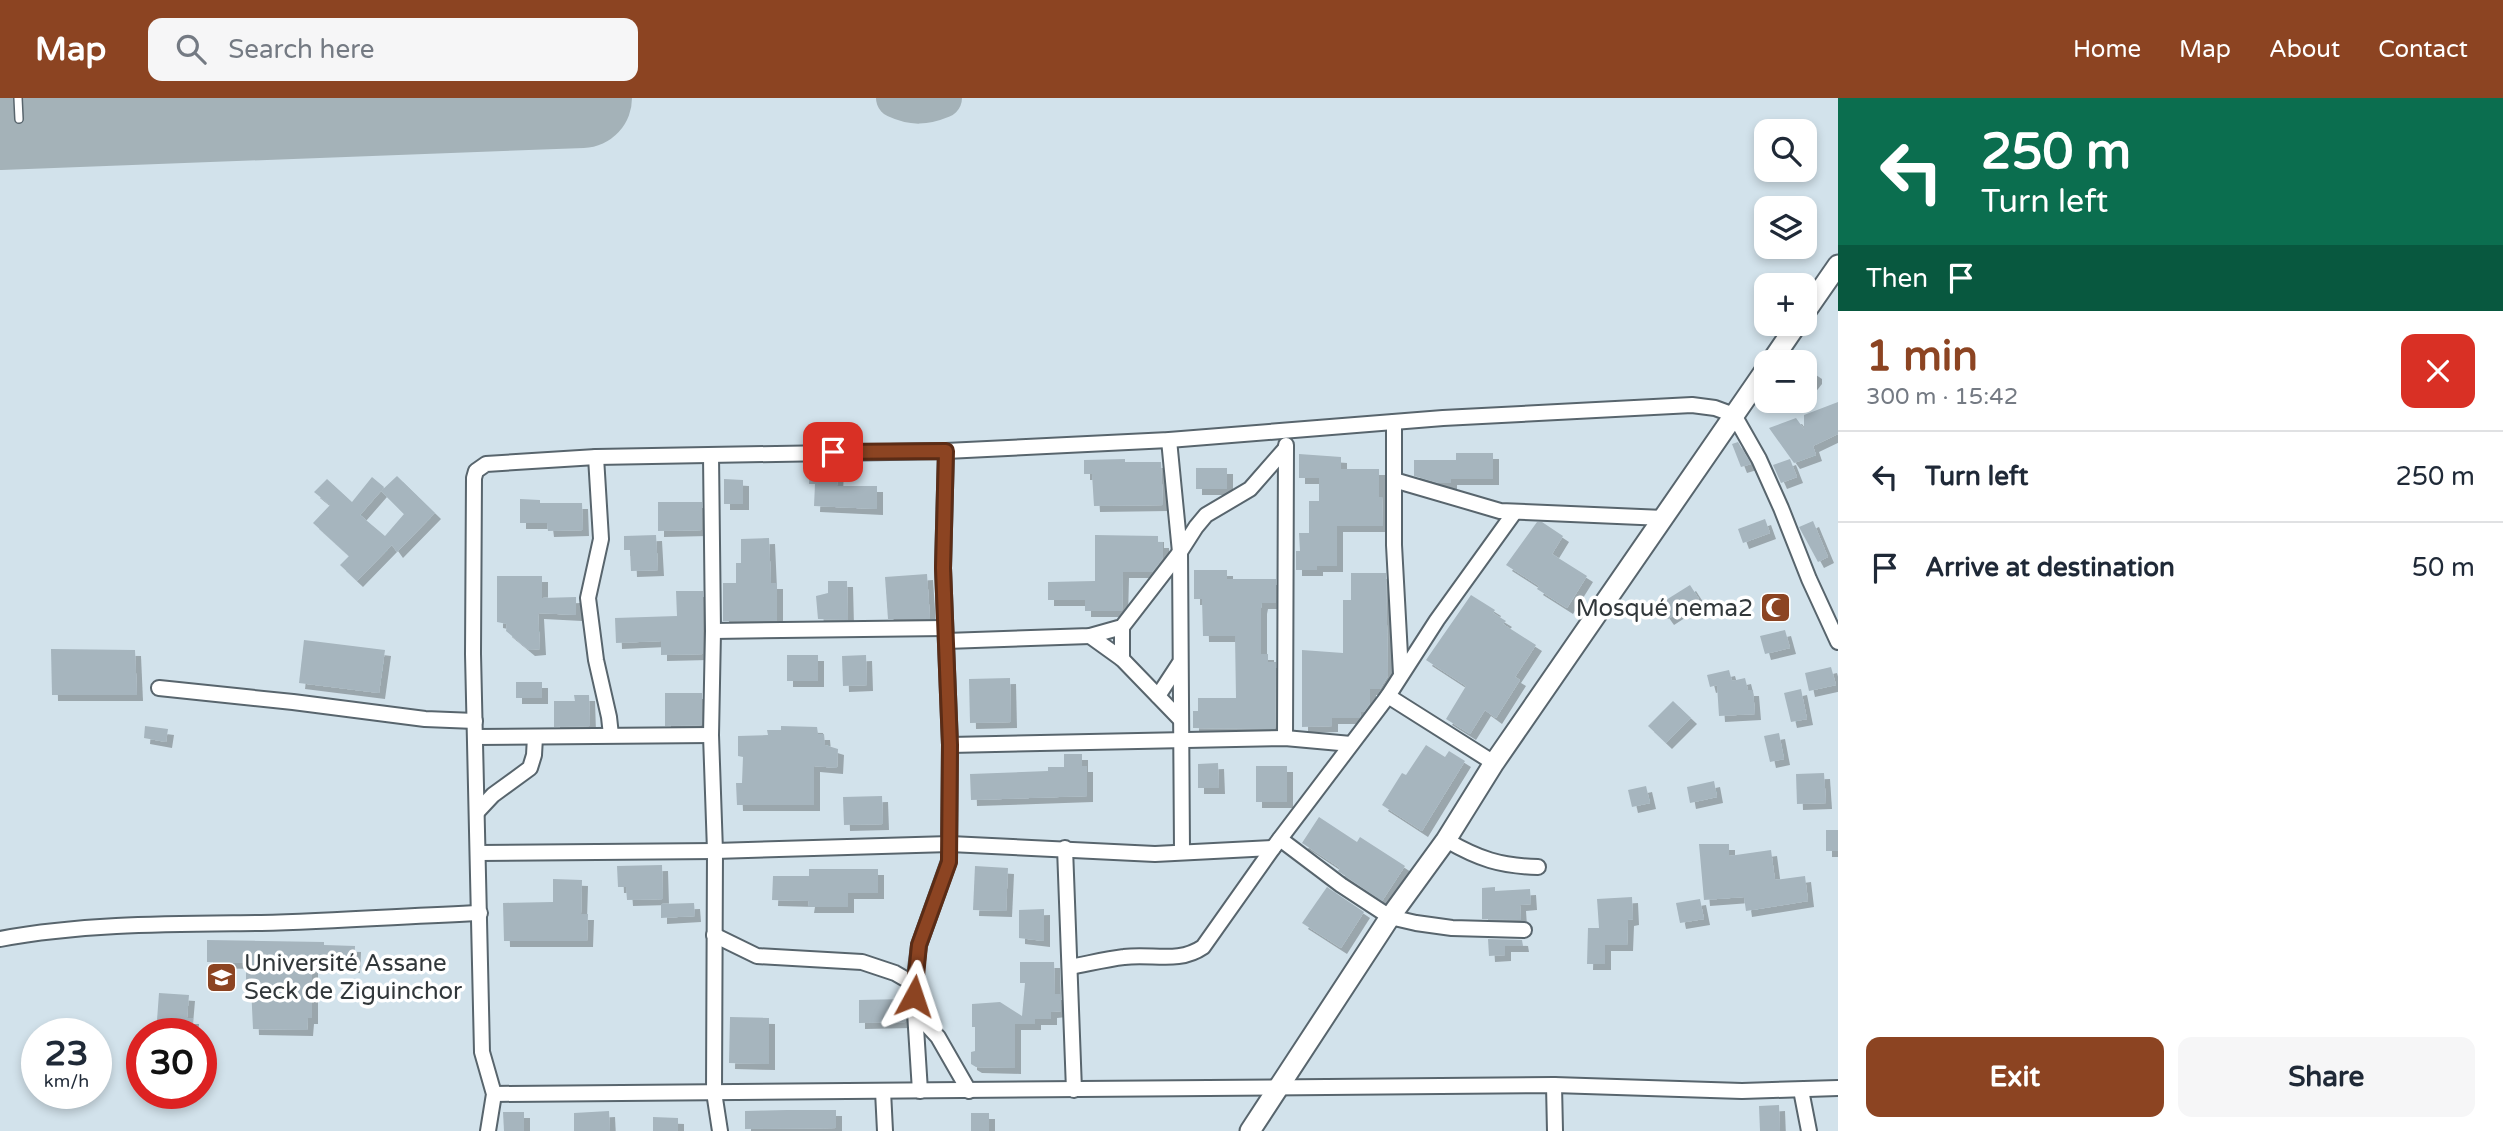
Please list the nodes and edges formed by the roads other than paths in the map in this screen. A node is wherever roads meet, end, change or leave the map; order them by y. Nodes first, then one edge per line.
1 (18, 98) edge
2 (19, 119) dead end
3 (1838, 265) edge
4 (1817, 295) edge
5 (1754, 386) edge
6 (1734, 415) junction
7 (1394, 422) junction
8 (1284, 430) junction
9 (1169, 440) junction
10 (1286, 448) junction
11 (946, 451) junction
12 (711, 455) junction
13 (596, 457) junction
14 (1394, 480) junction
15 (1514, 513) junction
16 (1664, 518) junction
17 (1180, 552) junction
18 (1122, 627) junction
19 (713, 631) junction
20 (946, 635) junction
21 (1090, 636) junction
22 (1838, 642) edge
23 (1122, 659) junction
24 (1180, 662) junction
25 (1401, 674) junction
26 (159, 688) dead end
27 (1158, 696) junction
28 (1388, 696) junction
29 (1181, 720) junction
30 (475, 721) junction
31 (611, 735) junction
32 (712, 735) junction
33 (476, 737) junction
34 (535, 737) junction
35 (1285, 738) junction
36 (1181, 739) junction
37 (1351, 744) junction
38 (950, 745) junction
39 (1494, 763) junction
40 (478, 811) junction
41 (1446, 840) junction
42 (950, 844) junction
43 (1277, 844) junction
44 (1065, 848) junction
45 (715, 851) junction
46 (1182, 851) junction
47 (478, 853) junction
48 (1538, 867) dead end
49 (481, 913) junction
50 (1390, 916) junction
51 (1524, 930) dead end
52 (714, 934) junction
53 (0, 939) edge
54 (1070, 967) junction
55 (914, 984) junction
56 (914, 1011) junction
57 (1554, 1085) junction
58 (1280, 1088) junction
59 (1838, 1088) edge
60 (1074, 1090) junction
61 (1801, 1090) junction
62 (883, 1091) junction
63 (920, 1091) junction
64 (969, 1091) junction
65 (714, 1093) junction
66 (494, 1094) junction
67 (488, 1131) edge
68 (720, 1131) edge
69 (885, 1131) edge
70 (1251, 1131) edge
71 (1555, 1131) edge
72 (1809, 1131) edge

1 - 2 lane
3 - 4 street
5 - 6 street
6 - 7 street
6 - 16 street
6 - 22 street
7 - 8 street
7 - 14 street
8 - 9 street
8 - 10 street
9 - 11 street
9 - 17 street
10 - 17 street
10 - 35 street
11 - 12 street
11 - 20 street
12 - 13 street
12 - 19 street
13 - 30 street
13 - 31 street
14 - 15 street
14 - 25 street
15 - 16 street
15 - 25 street
16 - 39 street
17 - 18 street
17 - 24 street
18 - 21 street
18 - 23 street
19 - 20 street
19 - 32 street
20 - 21 street
20 - 38 street
21 - 23 street
23 - 27 street
24 - 27 street
24 - 29 street
25 - 28 street
26 - 30 street
27 - 29 street
28 - 37 street
28 - 39 street
29 - 36 street
30 - 33 street
31 - 32 street
31 - 34 street
32 - 45 street
33 - 34 street
33 - 40 street
34 - 40 street
35 - 36 street
35 - 37 street
36 - 38 street
36 - 46 street
37 - 43 street
38 - 42 street
39 - 41 street
40 - 47 street
41 - 48 street
41 - 50 street
42 - 44 street
42 - 45 street
42 - 55 street
43 - 46 street
43 - 50 street
43 - 54 street
44 - 46 street
44 - 54 street
45 - 47 street
45 - 52 street
47 - 49 street
49 - 53 street
49 - 66 street
50 - 51 street
50 - 58 street
52 - 55 street
52 - 65 street
54 - 60 street
55 - 56 street
56 - 63 street
56 - 64 street
57 - 58 street
57 - 61 street
57 - 71 street
58 - 60 street
58 - 70 street
59 - 61 street
60 - 64 street
61 - 72 street
62 - 63 street
62 - 65 street
62 - 69 street
63 - 64 street
65 - 66 street
65 - 68 street
66 - 67 street

